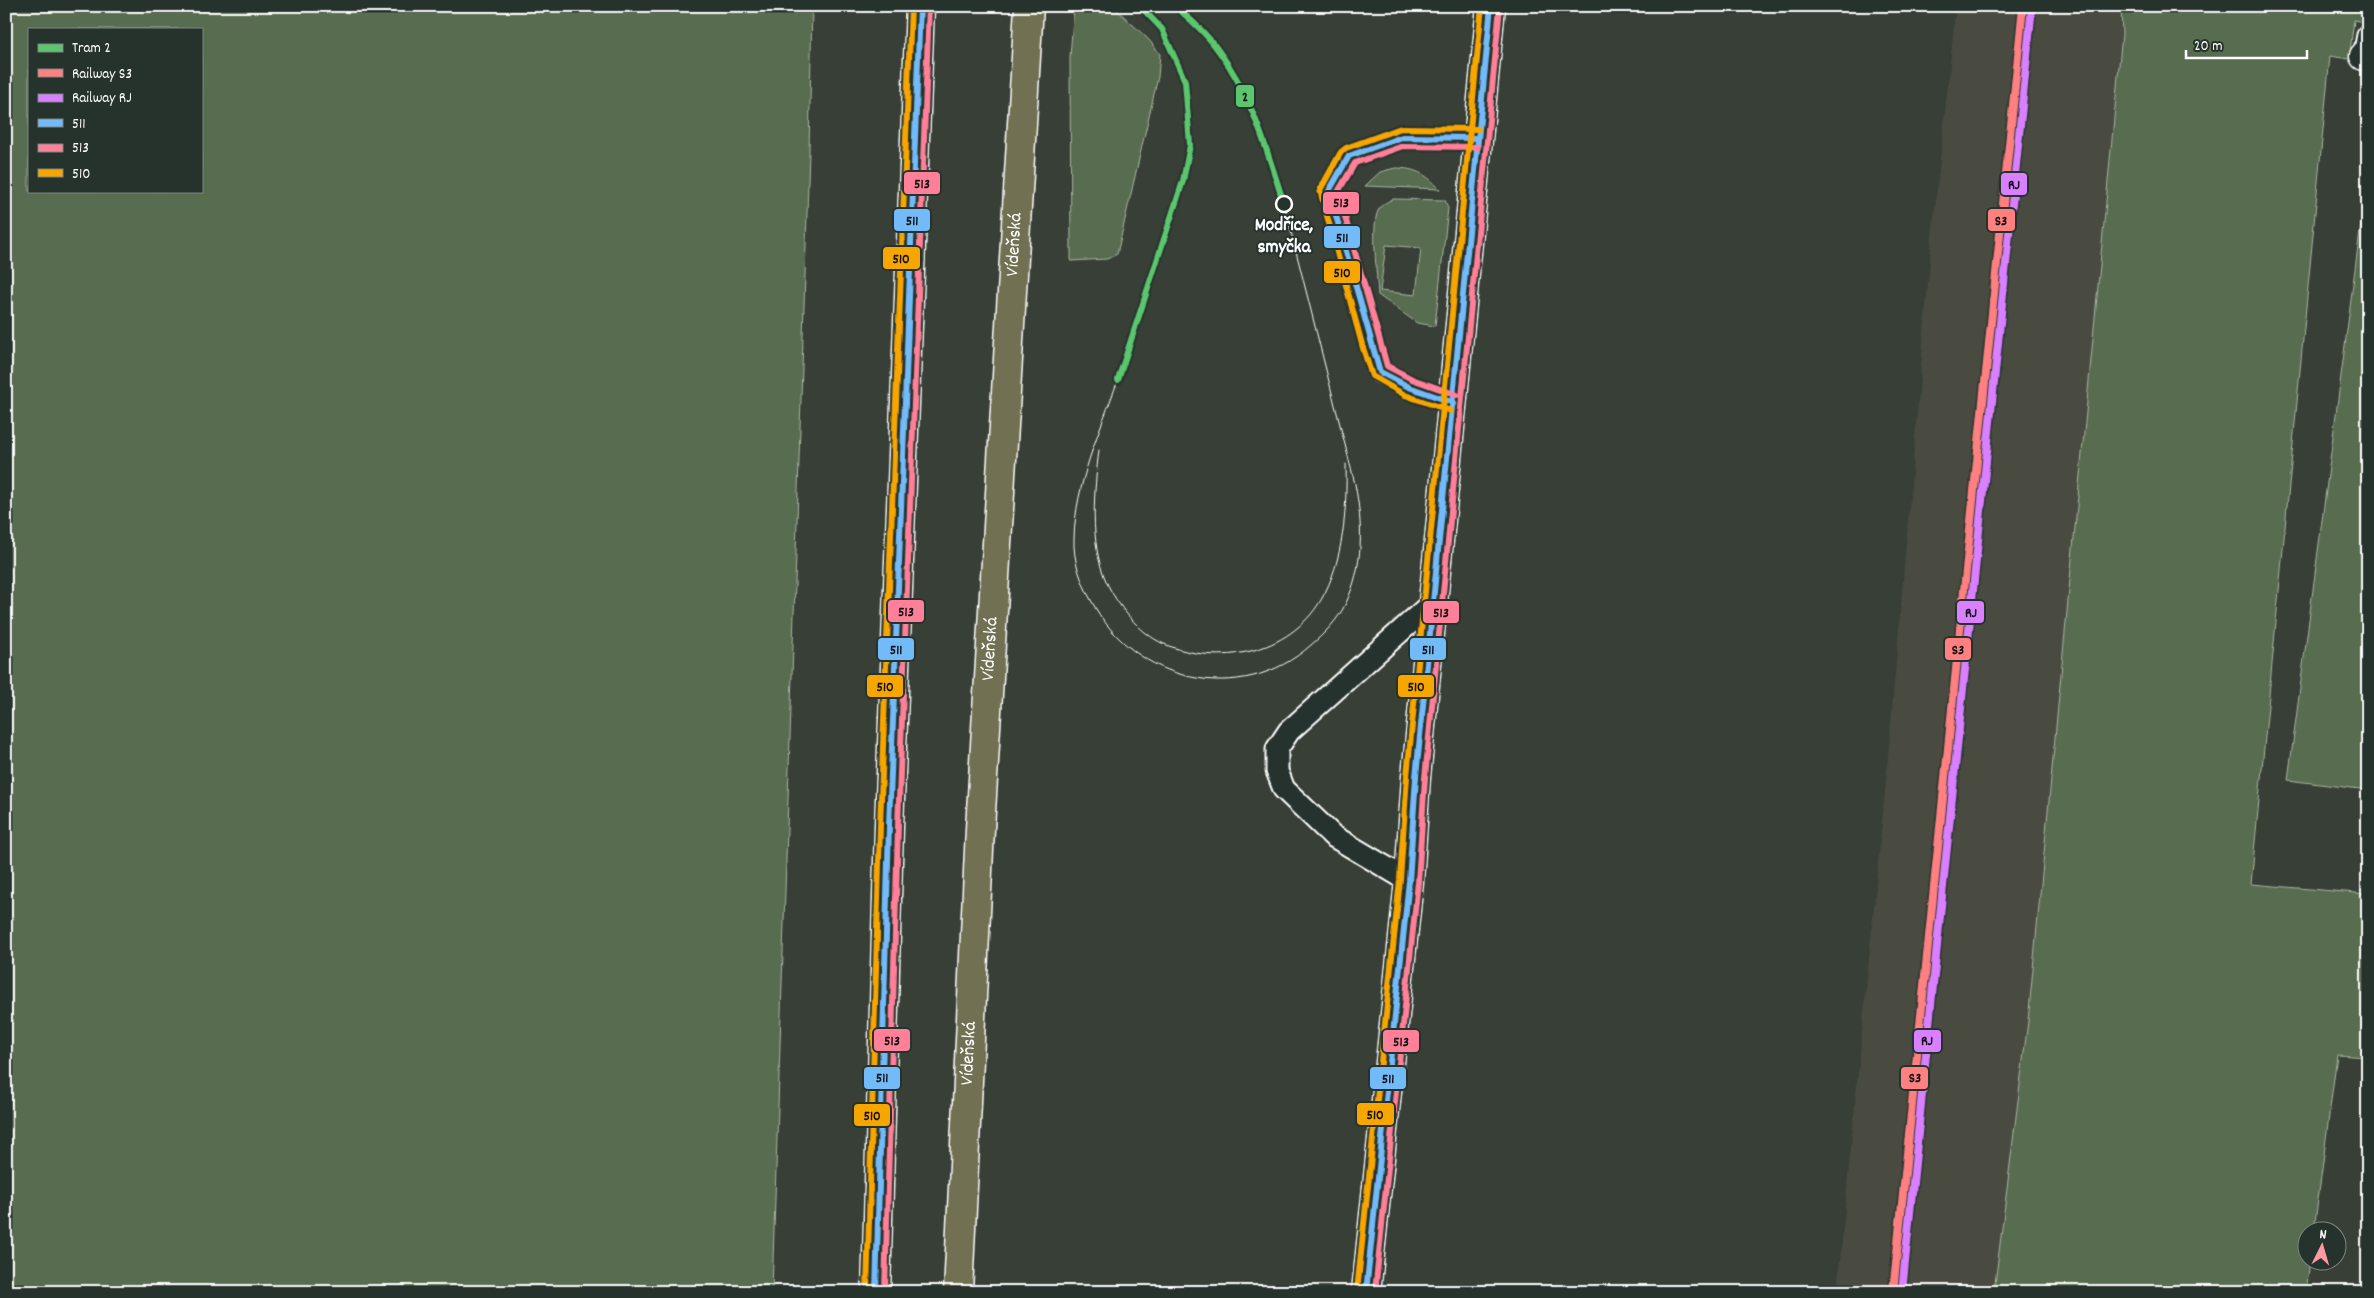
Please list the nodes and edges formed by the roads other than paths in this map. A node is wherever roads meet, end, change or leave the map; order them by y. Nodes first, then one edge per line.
1 (920, 6) edge
2 (1029, 6) edge
3 (1491, 6) edge
4 (1478, 138) junction
5 (1454, 403) junction
6 (1432, 603) junction
7 (1408, 881) junction
8 (876, 1292) edge
9 (958, 1292) edge
10 (1366, 1292) edge

1 - 8 highway
2 - 9 highway, Vídeňská
3 - 4 street
4 - 5 street
4 - 5 lane
5 - 6 street
6 - 7 street
6 - 7 lane
7 - 10 street

